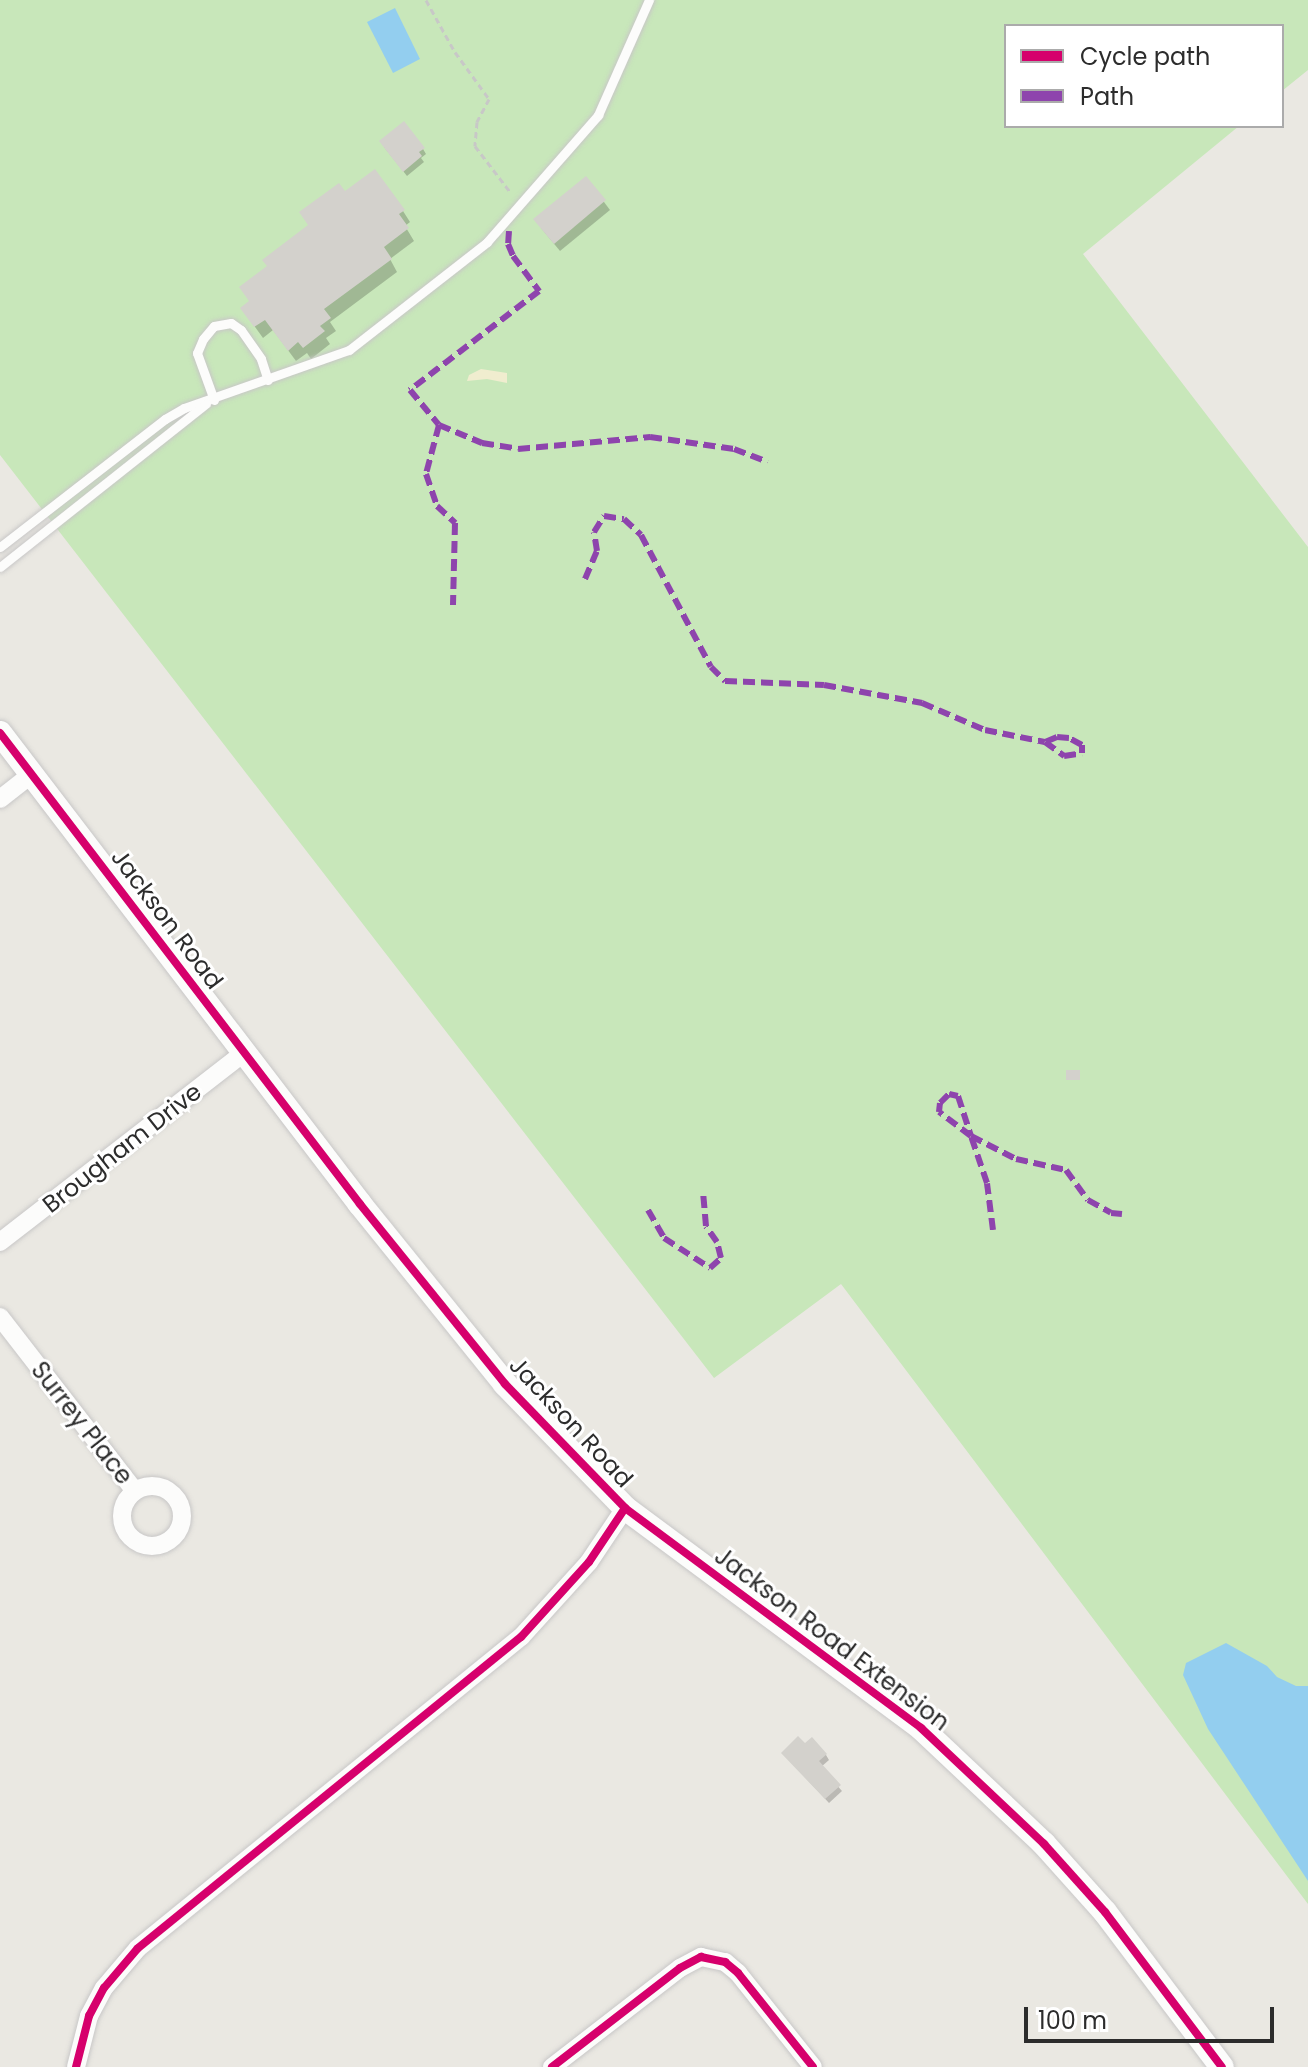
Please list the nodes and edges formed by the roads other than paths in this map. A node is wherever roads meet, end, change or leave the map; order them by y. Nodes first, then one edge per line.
1 (649, 0) edge
2 (268, 380) junction
3 (211, 401) junction
4 (0, 547) edge
5 (0, 567) edge
6 (0, 733) edge
7 (32, 774) junction
8 (0, 799) edge
9 (244, 1053) junction
10 (0, 1242) edge
11 (0, 1317) edge
12 (135, 1491) dead end
13 (625, 1508) junction
14 (76, 2067) edge
15 (552, 2067) edge
16 (813, 2067) edge
17 (1222, 2067) edge

1 - 2 lane
2 - 3 lane
2 - 3 lane
3 - 4 lane
3 - 5 lane
6 - 7 street, Jackson Road
7 - 8 street
7 - 9 street, Jackson Road
9 - 10 street, Brougham Drive
9 - 13 street, Jackson Road
11 - 12 street, Surrey Place
13 - 14 street, Jackson Road
13 - 17 street, Jackson Road Extension
15 - 16 street

